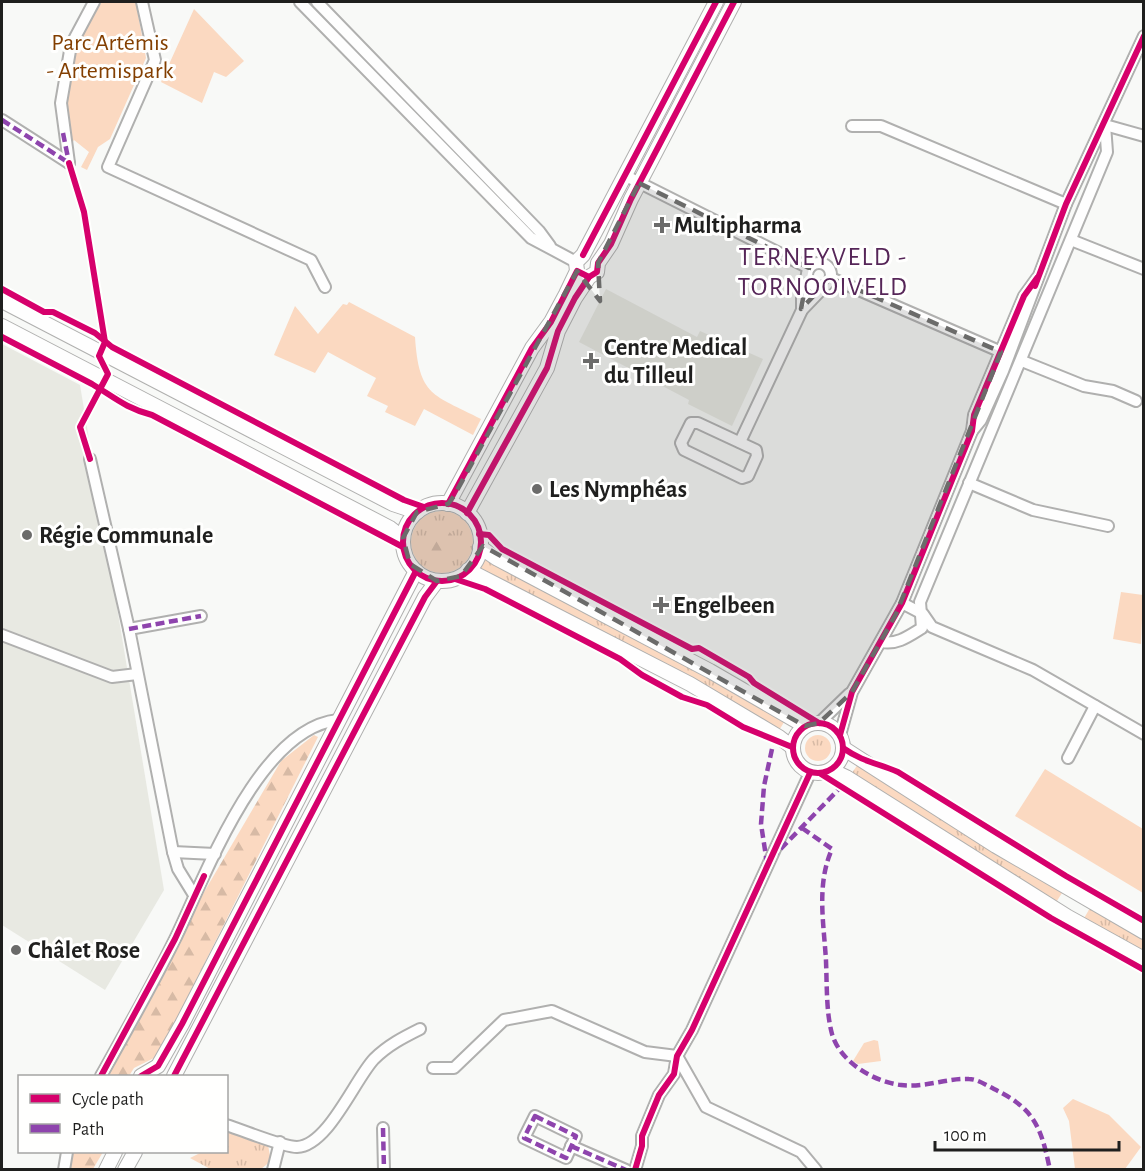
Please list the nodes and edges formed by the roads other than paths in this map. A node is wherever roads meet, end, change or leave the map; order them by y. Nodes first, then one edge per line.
1 (94, 2) edge
2 (142, 2) edge
3 (300, 2) edge
4 (317, 2) edge
5 (716, 2) edge
6 (734, 2) edge
7 (1143, 36) edge
8 (2, 120) edge
9 (1105, 125) junction
10 (852, 126) dead end
11 (1143, 136) edge
12 (626, 176) junction
13 (639, 183) junction
14 (1066, 204) junction
15 (1071, 240) junction
16 (550, 246) junction
17 (581, 266) junction
18 (1143, 269) edge
19 (808, 271) junction
20 (829, 282) junction
21 (325, 287) dead end
22 (2, 301) edge
23 (802, 310) junction
24 (2, 326) edge
25 (1005, 354) junction
26 (1022, 361) junction
27 (194, 401) junction
28 (1136, 401) dead end
29 (185, 420) junction
30 (740, 442) junction
31 (90, 459) dead end
32 (969, 483) junction
33 (448, 504) junction
34 (417, 512) junction
35 (467, 513) junction
36 (1108, 526) dead end
37 (403, 538) junction
38 (480, 547) junction
39 (468, 570) junction
40 (416, 571) junction
41 (437, 580) junction
42 (902, 603) junction
43 (923, 614) junction
44 (201, 616) dead end
45 (129, 629) junction
46 (2, 635) edge
47 (882, 642) junction
48 (137, 674) junction
49 (852, 692) junction
50 (1095, 706) junction
51 (338, 720) junction
52 (812, 724) junction
53 (1143, 734) edge
54 (841, 742) junction
55 (792, 747) junction
56 (1068, 758) dead end
57 (831, 770) junction
58 (810, 772) junction
59 (173, 852) junction
60 (215, 854) junction
61 (194, 895) junction
62 (1143, 932) edge
63 (1143, 959) edge
64 (420, 1029) dead end
65 (677, 1056) junction
66 (433, 1068) dead end
67 (145, 1074) edge
68 (102, 1075) edge
69 (164, 1075) edge
70 (175, 1075) edge
71 (228, 1126) edge
72 (383, 1128) dead end
73 (280, 1142) junction
74 (571, 1146) junction
75 (67, 1153) edge
76 (114, 1153) edge
77 (134, 1153) edge
78 (64, 1170) edge
79 (106, 1170) edge
80 (125, 1170) edge
81 (273, 1170) edge
82 (384, 1170) edge
83 (626, 1170) edge
84 (635, 1170) edge
85 (816, 1170) edge

1 - 8 street
2 - 21 street
3 - 16 street
4 - 16 street
5 - 12 street
6 - 13 street
7 - 9 street
9 - 11 street
9 - 14 street
9 - 15 street
10 - 14 street
12 - 13 street
12 - 17 street
13 - 17 street
13 - 19 street
14 - 25 street
15 - 18 street
15 - 26 street
16 - 17 street
17 - 33 street
17 - 35 street
19 - 20 street
19 - 20 street
19 - 23 street
20 - 23 street
20 - 25 street
22 - 27 street
23 - 30 street
24 - 29 street
25 - 42 street
26 - 28 street
26 - 32 street
27 - 29 street
27 - 34 street
29 - 37 street
30 - 30 street
31 - 45 street
32 - 36 street
32 - 43 street
33 - 34 street
33 - 35 street
34 - 37 street
35 - 38 street
37 - 40 street
38 - 39 street
38 - 52 street
39 - 41 street
39 - 55 street
40 - 41 street
40 - 51 street
41 - 70 street
42 - 43 street
42 - 47 street
43 - 47 street
43 - 50 street
44 - 45 street
45 - 48 street
46 - 48 street
47 - 49 street
48 - 59 street
49 - 52 street
49 - 54 street
50 - 53 street
50 - 56 street
51 - 60 street
51 - 67 street
52 - 54 street
52 - 55 street
54 - 57 street
54 - 62 street
55 - 58 street
57 - 58 street
57 - 63 street
58 - 65 street
59 - 60 street
59 - 61 street
60 - 61 street
61 - 68 street
64 - 73 street
65 - 66 street
65 - 84 street
65 - 85 street
67 - 69 street
71 - 73 street
72 - 82 street
73 - 81 street
74 - 74 street
74 - 83 street
75 - 78 street
76 - 79 street
77 - 80 street

